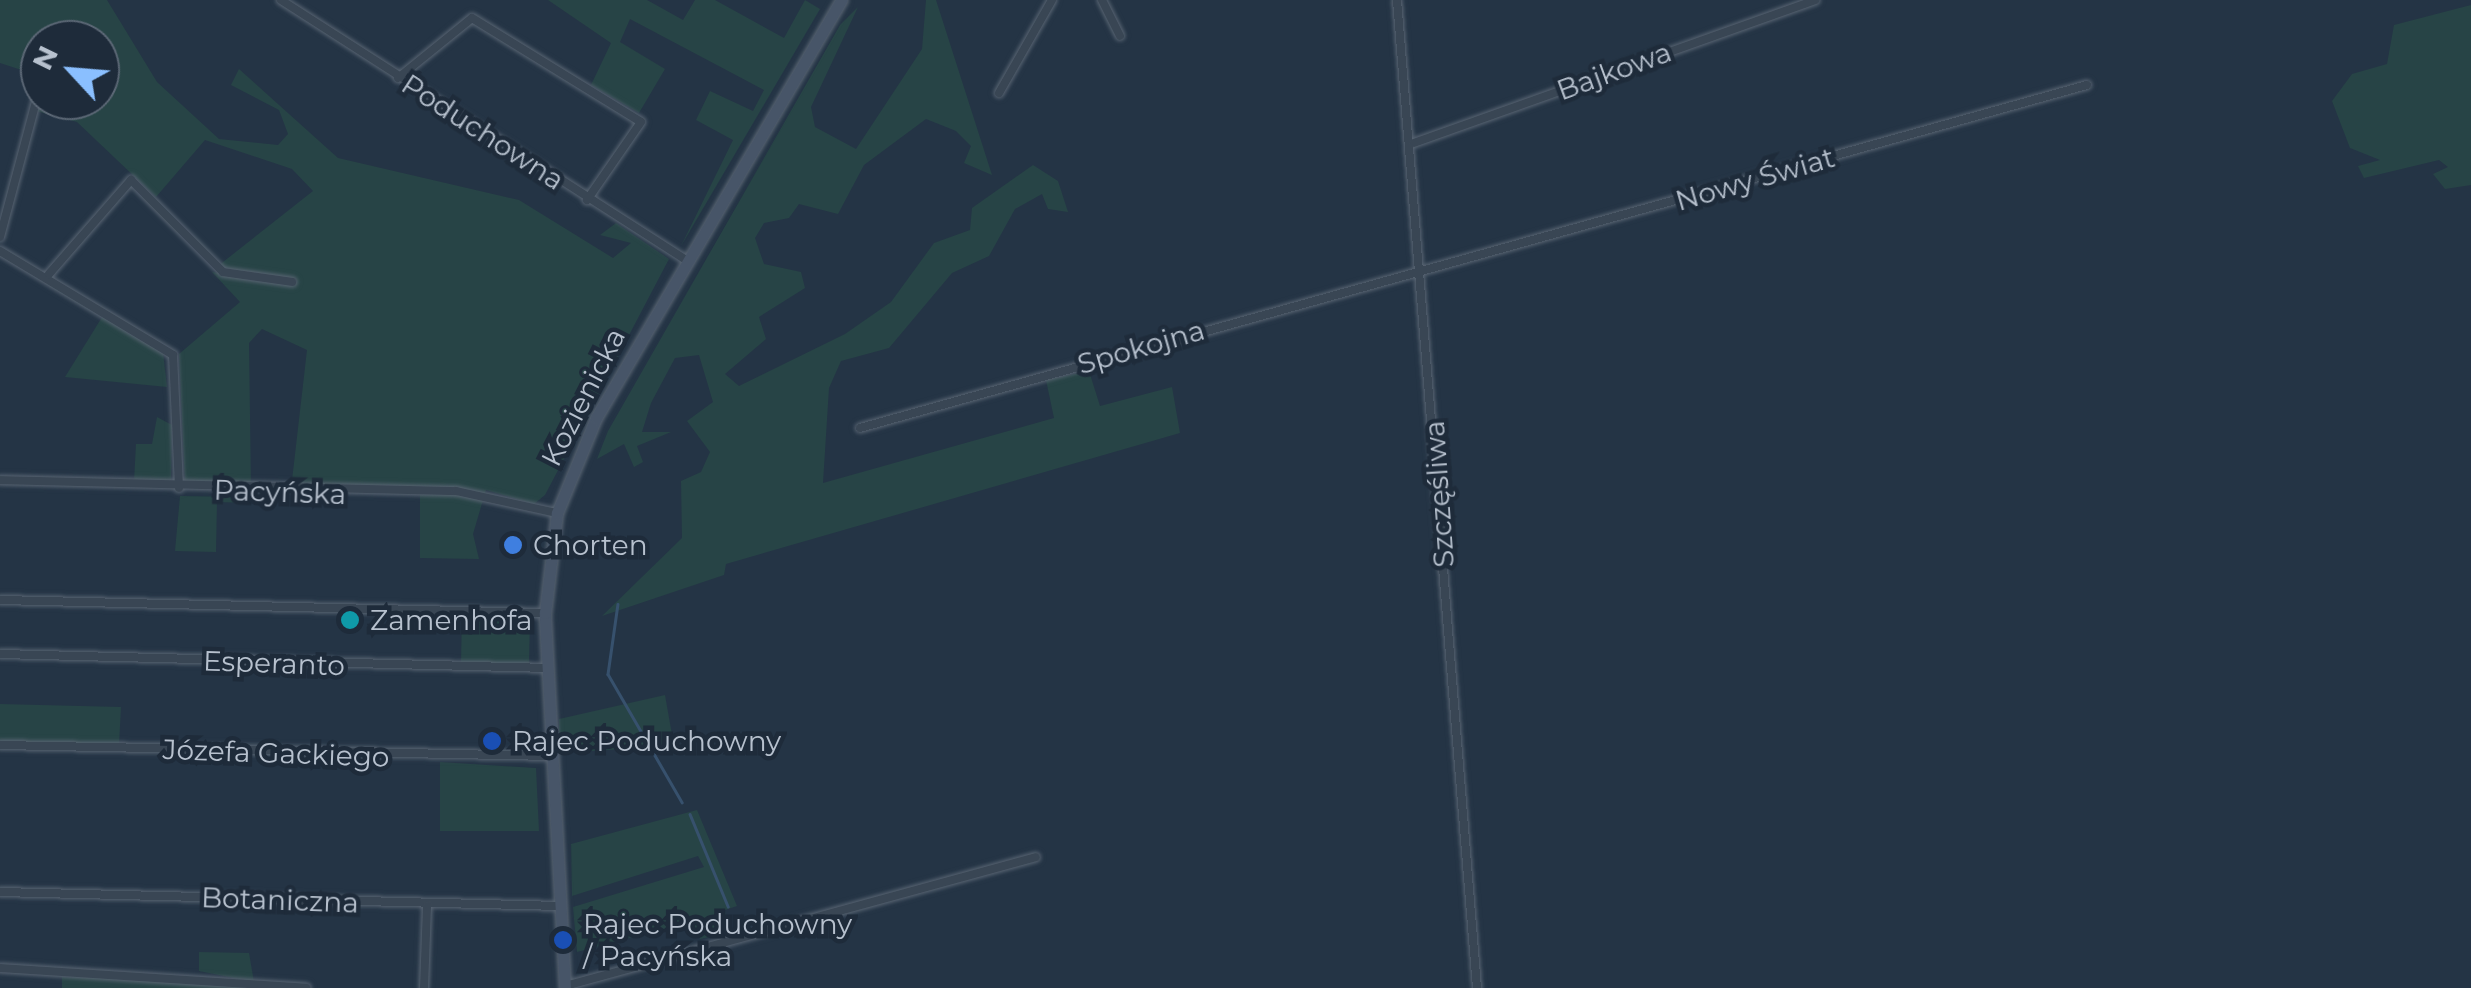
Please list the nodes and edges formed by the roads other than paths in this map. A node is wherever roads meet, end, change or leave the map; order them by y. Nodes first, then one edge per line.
1 (281, 0) edge
2 (841, 0) edge
3 (1052, 0) edge
4 (1102, 0) edge
5 (1396, 0) edge
6 (1815, 0) edge
7 (1120, 36) dead end
8 (398, 78) junction
9 (2087, 85) dead end
10 (999, 93) dead end
11 (31, 120) edge
12 (1414, 143) junction
13 (587, 200) junction
14 (0, 237) edge
15 (0, 251) edge
16 (687, 261) junction
17 (1423, 270) junction
18 (48, 274) junction
19 (292, 282) dead end
20 (860, 428) dead end
21 (0, 480) edge
22 (179, 488) junction
23 (558, 514) junction
24 (0, 600) edge
25 (545, 613) junction
26 (0, 654) edge
27 (548, 668) junction
28 (0, 745) edge
29 (552, 756) junction
30 (1036, 857) dead end
31 (0, 892) edge
32 (427, 905) junction
33 (561, 906) junction
34 (0, 968) edge
35 (565, 987) edge
36 (306, 988) edge
37 (424, 988) edge
38 (1477, 988) edge

1 - 8 street, Poduchowna
2 - 16 main road, Kozienicka
3 - 10 street
4 - 7 street
5 - 12 street, Szczęśliwa
6 - 12 street, Bajkowa
8 - 13 street, Poduchowna
8 - 13 street
9 - 17 street, Nowy Świat
11 - 14 street
12 - 17 street, Szczęśliwa
13 - 16 street, Poduchowna
15 - 18 street
16 - 23 main road, Kozienicka
17 - 20 street, Spokojna
17 - 38 street, Szczęśliwa
18 - 19 street
18 - 22 street
21 - 22 street, Pacyńska
22 - 23 street, Pacyńska
23 - 25 main road, Kozienicka
24 - 25 street
25 - 27 main road, Kozienicka
26 - 27 street, Esperanto
27 - 29 main road, Kozienicka
28 - 29 street, Józefa Gackiego
29 - 33 main road, Kozienicka
30 - 35 street
31 - 32 street, Botaniczna
32 - 33 street, Botaniczna
32 - 37 street
33 - 35 main road, Kozienicka
34 - 36 street

